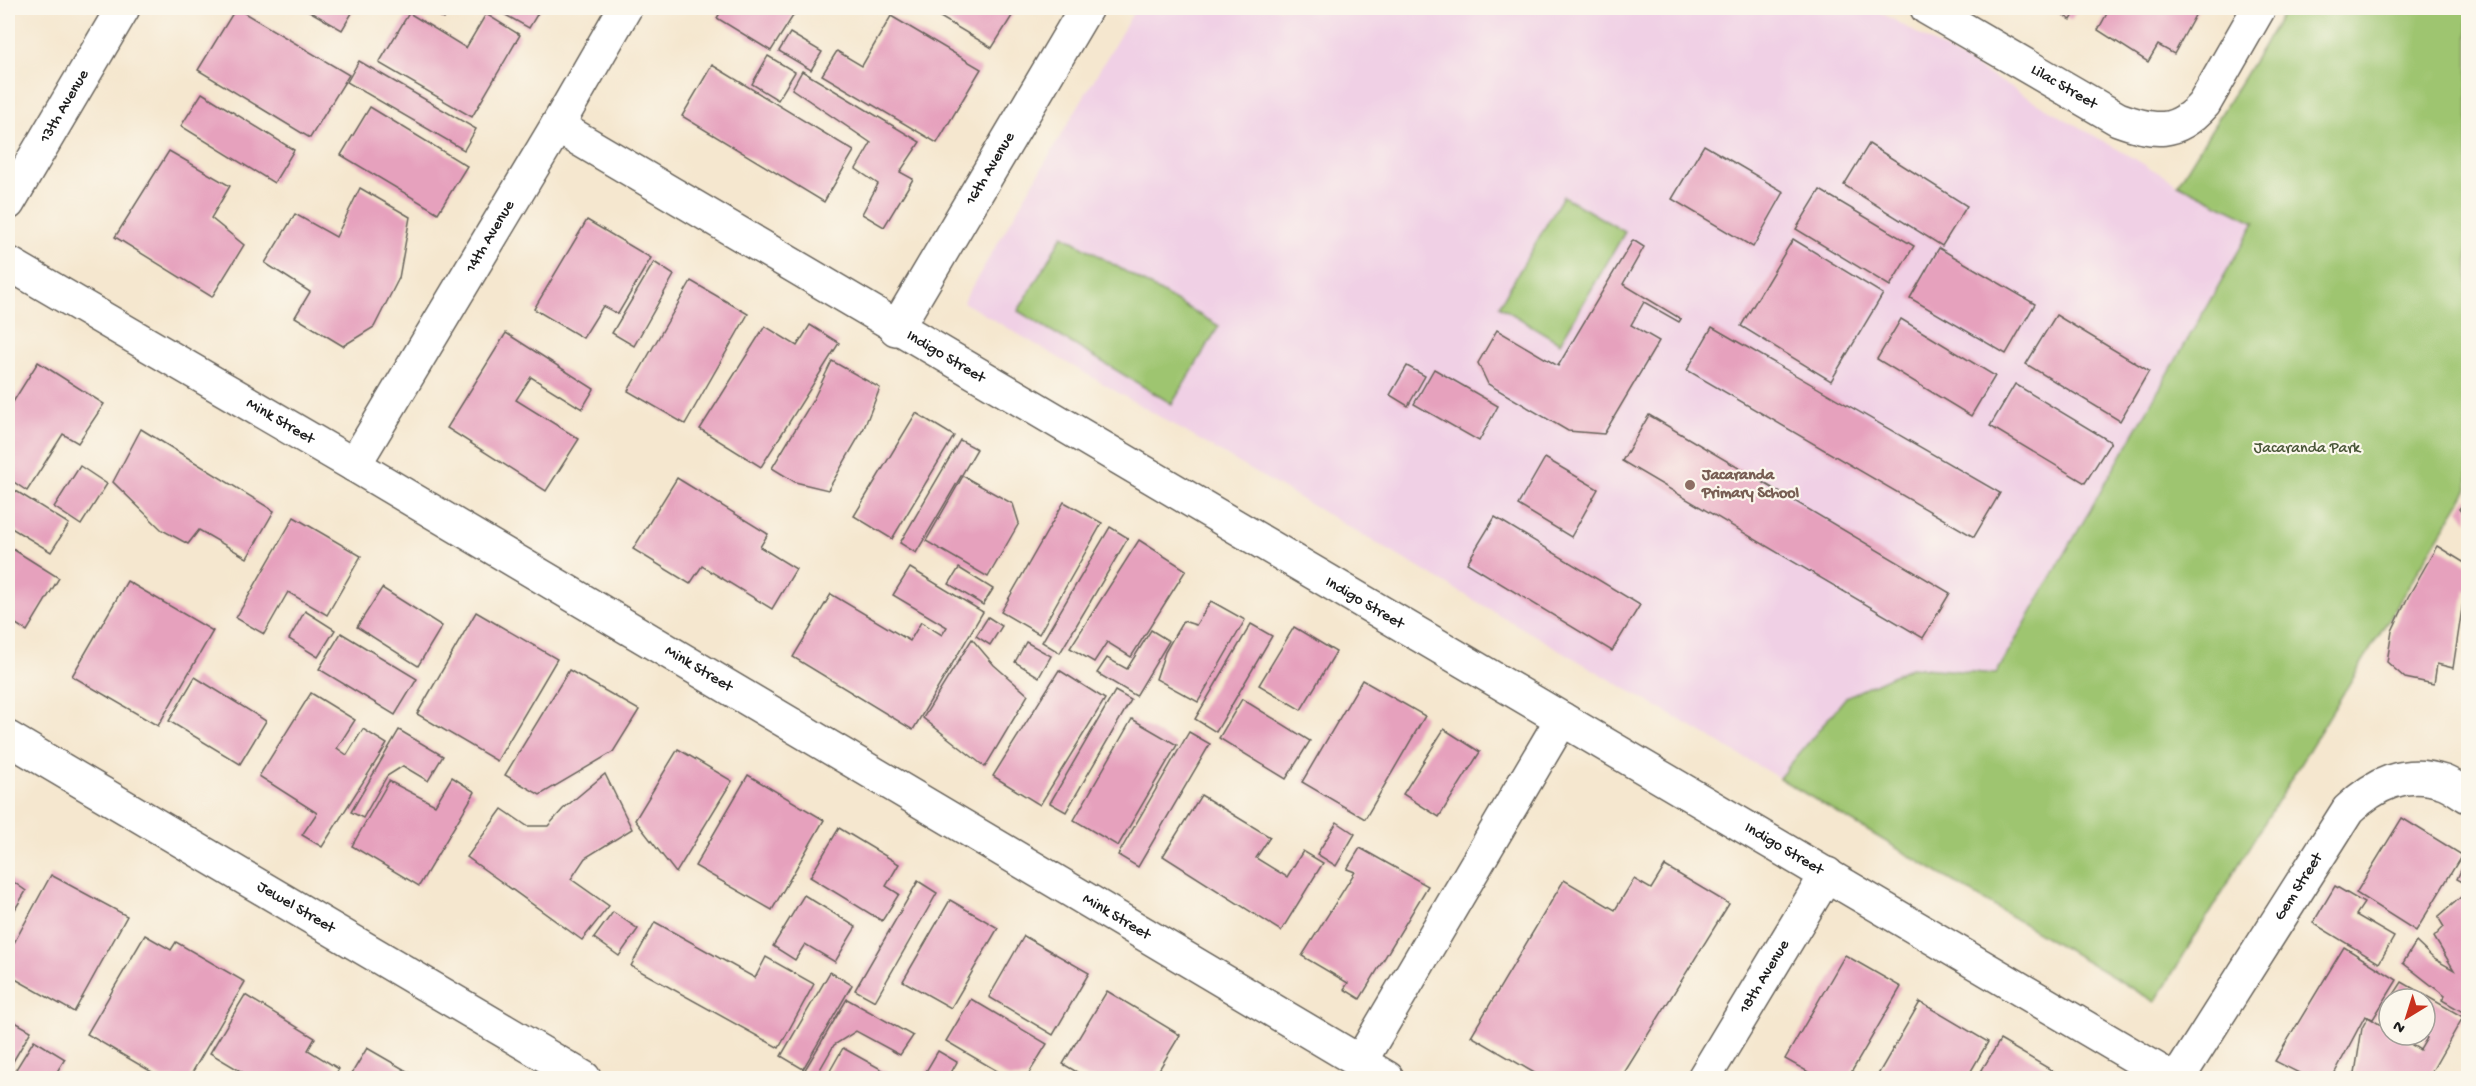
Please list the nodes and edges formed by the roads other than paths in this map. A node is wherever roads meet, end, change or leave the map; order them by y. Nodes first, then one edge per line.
1 (123, 8) edge
2 (626, 8) edge
3 (1086, 8) edge
4 (1927, 8) edge
5 (2259, 8) edge
6 (557, 126) junction
7 (8, 203) edge
8 (8, 263) edge
9 (896, 330) junction
10 (354, 465) junction
11 (1562, 719) junction
12 (8, 738) edge
13 (2469, 796) edge
14 (1827, 874) junction
15 (1360, 1062) junction
16 (584, 1078) edge
17 (1387, 1078) edge
18 (1704, 1078) edge
19 (2171, 1078) edge
20 (2178, 1078) edge

1 - 7 street, 13th Avenue
2 - 6 street, 14th Avenue
3 - 9 street, 16th Avenue
4 - 5 street, Lilac Street
6 - 9 street, Indigo Street
6 - 10 street, 14th Avenue
8 - 10 street, Mink Street
9 - 11 street, Indigo Street
10 - 15 street, Mink Street
11 - 14 street, Indigo Street
11 - 15 street
12 - 16 street, Jewel Street
13 - 20 street, Gem Street
14 - 18 street, 18th Avenue
14 - 19 street, Indigo Street
15 - 17 street, Mink Street

